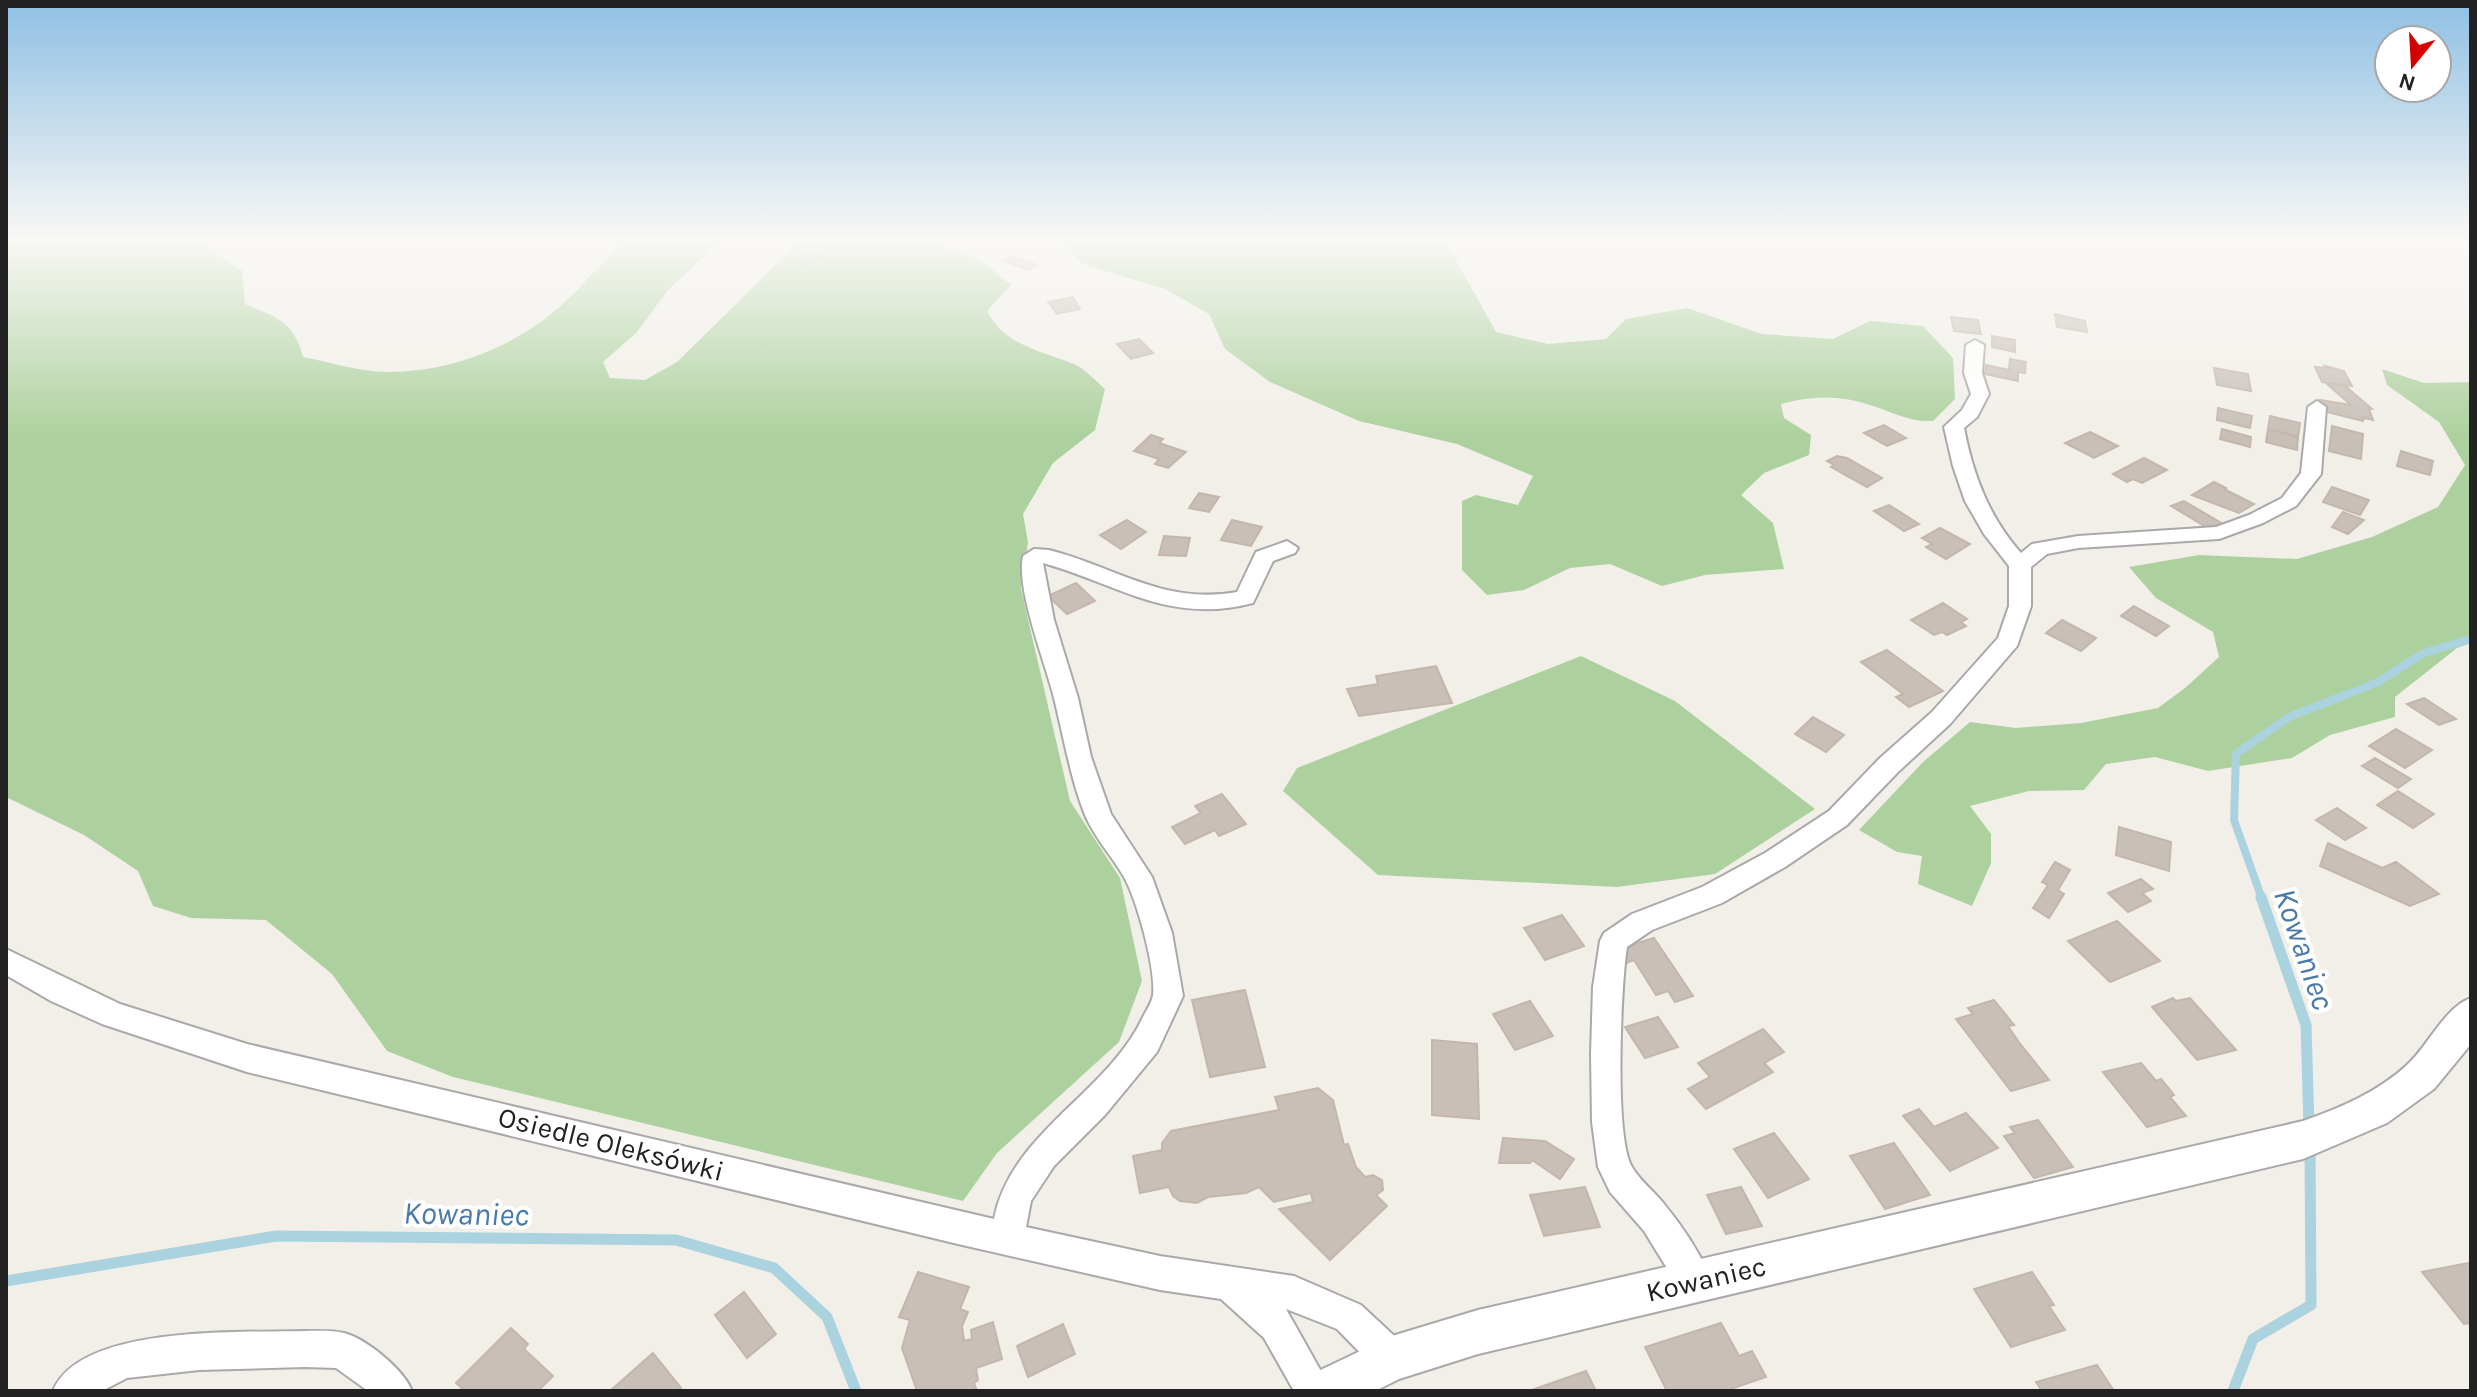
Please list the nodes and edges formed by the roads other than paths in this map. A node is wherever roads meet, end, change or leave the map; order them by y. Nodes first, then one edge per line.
1 (1975, 345) dead end
2 (2317, 407) dead end
3 (1287, 548) dead end
4 (2020, 565) junction
5 (6, 961) edge
6 (2471, 1014) edge
7 (1007, 1239) junction
8 (1695, 1282) junction
9 (1231, 1285) junction
10 (1392, 1359) junction
11 (71, 1391) edge
12 (394, 1391) edge
13 (1314, 1391) edge
14 (1326, 1391) edge

1 - 4 street
2 - 4 street
3 - 7 street
4 - 8 street
5 - 7 street, Osiedle Oleksówki
6 - 8 street, Kowaniec
7 - 9 street, Osiedle Oleksówki
8 - 10 street, Kowaniec
9 - 10 street, Osiedle Oleksówki
9 - 13 street
10 - 14 street, Kowaniec
11 - 12 street

